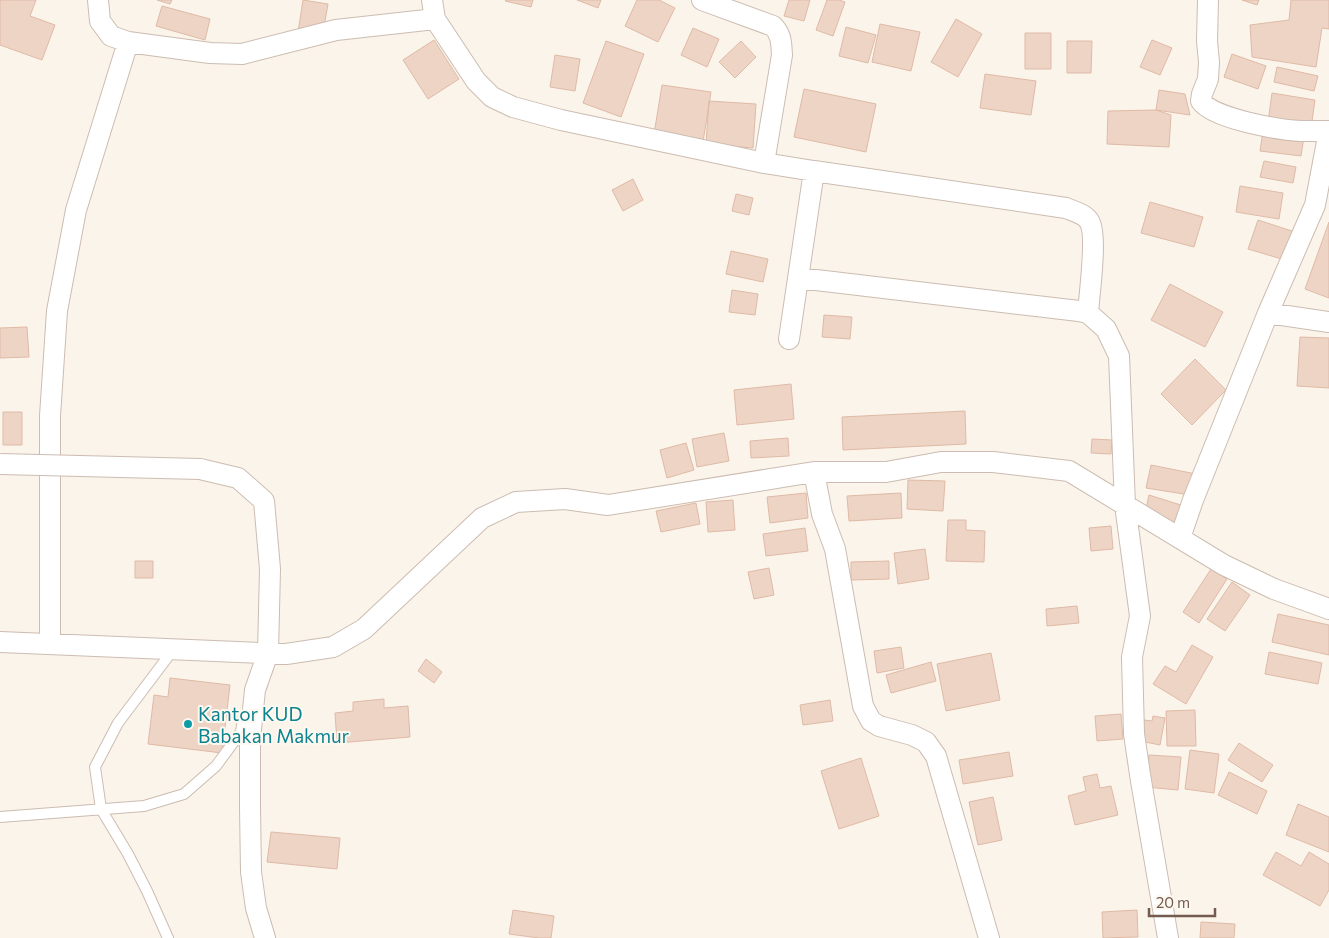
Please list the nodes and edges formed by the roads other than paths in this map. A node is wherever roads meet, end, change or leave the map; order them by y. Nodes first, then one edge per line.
1 (98, 0) edge
2 (702, 0) edge
3 (1208, 0) edge
4 (433, 10) edge
5 (128, 42) junction
6 (1329, 131) edge
7 (764, 164) junction
8 (814, 171) junction
9 (799, 278) junction
10 (1088, 313) junction
11 (1268, 314) junction
12 (1329, 322) edge
13 (789, 339) dead end
14 (0, 464) edge
15 (814, 472) junction
16 (1125, 505) junction
17 (1180, 538) junction
18 (1329, 609) edge
19 (0, 642) edge
20 (50, 644) junction
21 (172, 650) junction
22 (268, 655) junction
23 (102, 809) junction
24 (0, 817) edge
25 (168, 938) edge
26 (266, 938) edge
27 (989, 938) edge
28 (1168, 938) edge

1 - 5 street
2 - 7 street
3 - 6 street
4 - 5 street
4 - 7 street
5 - 20 street
6 - 11 street
7 - 8 street
8 - 9 street
8 - 10 street
9 - 10 street
9 - 13 street
10 - 16 street
11 - 12 street
11 - 17 street
14 - 22 street, bridge
15 - 16 street
15 - 22 street
15 - 27 street
16 - 17 street
16 - 28 street
17 - 18 street
19 - 20 street
20 - 21 street
21 - 22 street
21 - 23 lane
22 - 23 lane
22 - 26 street
23 - 24 lane
23 - 25 lane

